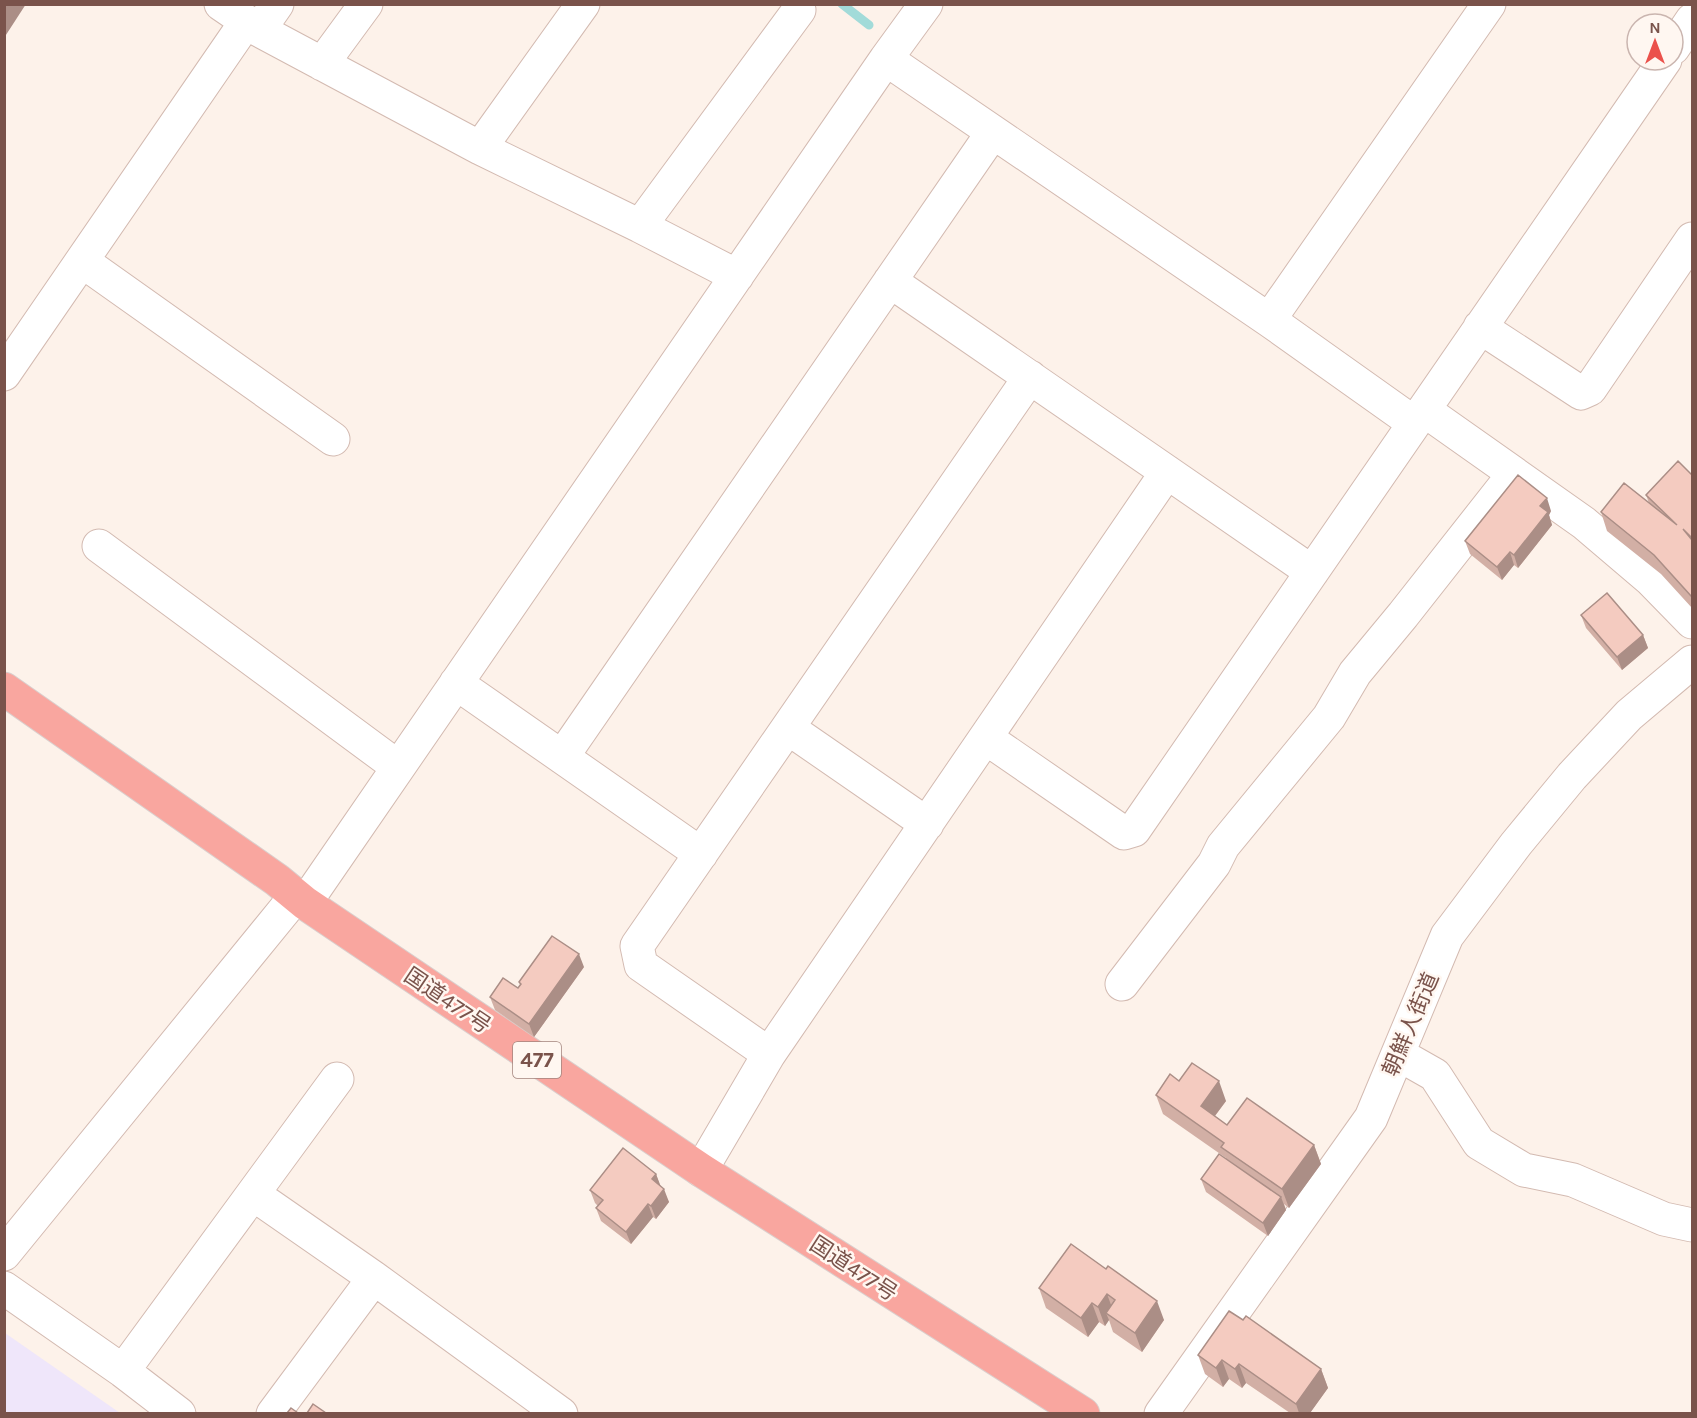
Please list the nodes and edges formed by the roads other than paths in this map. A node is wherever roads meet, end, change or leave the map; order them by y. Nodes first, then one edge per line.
1 (366, 4) edge
2 (583, 4) edge
3 (926, 4) edge
4 (1489, 4) edge
5 (799, 10) dead end
6 (251, 15) edge
7 (886, 58) junction
8 (322, 64) junction
9 (1657, 72) edge
10 (993, 132) junction
11 (480, 148) junction
12 (640, 226) junction
13 (1692, 239) edge
14 (82, 261) junction
15 (737, 276) junction
16 (890, 281) junction
17 (1269, 320) junction
18 (1480, 327) junction
19 (4, 374) edge
20 (1030, 377) junction
21 (1419, 417) junction
22 (333, 439) dead end
23 (1167, 472) junction
24 (1514, 474) junction
25 (99, 546) dead end
26 (1312, 572) junction
27 (1692, 622) edge
28 (1692, 662) edge
29 (456, 683) junction
30 (4, 689) edge
31 (788, 728) junction
32 (986, 738) junction
33 (562, 757) junction
34 (398, 767) junction
35 (927, 824) junction
36 (701, 854) junction
37 (300, 900) junction
38 (1122, 984) dead end
39 (769, 1054) junction
40 (1398, 1054) junction
41 (337, 1079) dead end
42 (701, 1170) junction
43 (253, 1194) junction
44 (1692, 1225) edge
45 (4, 1254) edge
46 (374, 1278) junction
47 (4, 1288) edge
48 (123, 1371) junction
49 (179, 1413) edge
50 (273, 1413) edge
51 (561, 1413) edge
52 (1083, 1413) edge
53 (1161, 1413) edge

1 - 8 street
2 - 11 street
3 - 7 street
4 - 17 street
5 - 12 street
6 - 8 street
6 - 14 street
7 - 10 street
7 - 15 street
8 - 11 street
9 - 18 street
10 - 16 street
10 - 17 street
11 - 12 street
12 - 15 street
13 - 18 street
14 - 19 street
14 - 22 street
15 - 29 street
16 - 20 street
16 - 33 street
17 - 21 street
18 - 21 street
20 - 23 street
20 - 31 street
21 - 24 street
21 - 26 street
23 - 26 street
23 - 32 street
24 - 27 street
24 - 38 street
25 - 34 street
26 - 32 street
28 - 40 street, 朝鮮人街道
29 - 33 street
29 - 34 street
30 - 37 highway, 国道477号 / 477
31 - 35 street
31 - 36 street
32 - 35 street
33 - 36 street
34 - 37 street
35 - 39 street
36 - 39 street
37 - 42 highway, 国道477号 / 477
37 - 45 street
39 - 42 street
40 - 44 street
40 - 53 street, 朝鮮人街道
41 - 43 street
42 - 52 highway, 国道477号 / 477
43 - 46 street
43 - 48 street
46 - 50 street
46 - 51 street
47 - 48 street
48 - 49 street

